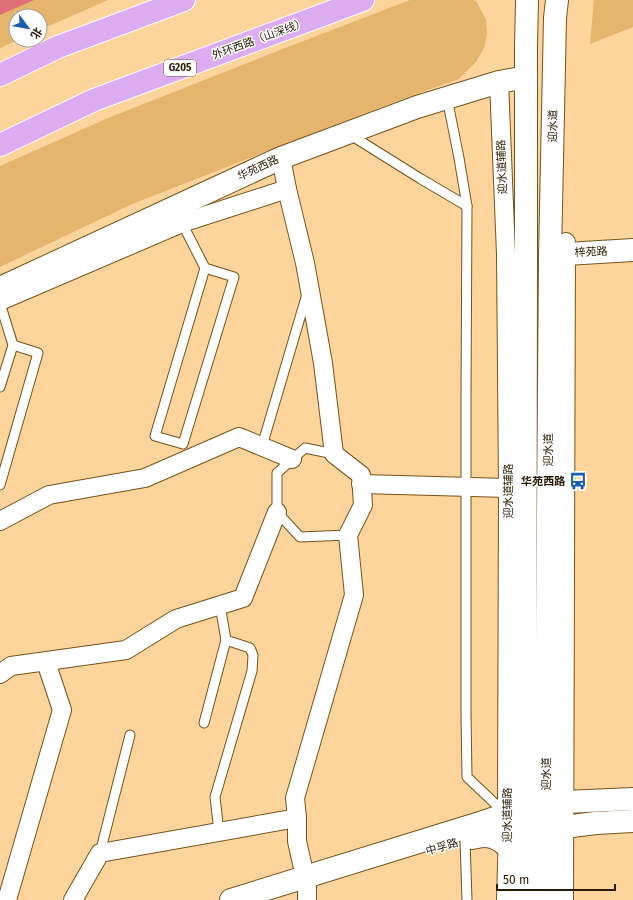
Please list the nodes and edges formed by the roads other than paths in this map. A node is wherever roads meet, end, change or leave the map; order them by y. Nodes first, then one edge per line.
1 (184, 0) edge
2 (363, 0) edge
3 (527, 0) edge
4 (557, 0) edge
5 (0, 75) edge
6 (526, 77) junction
7 (499, 82) junction
8 (446, 98) junction
9 (347, 133) junction
10 (0, 145) edge
11 (281, 158) junction
12 (287, 189) junction
13 (467, 206) junction
14 (182, 223) junction
15 (633, 238) edge
16 (558, 248) junction
17 (633, 250) edge
18 (205, 268) junction
19 (309, 285) junction
20 (0, 288) edge
21 (0, 302) edge
22 (13, 345) junction
23 (0, 386) edge
24 (262, 446) junction
25 (186, 451) junction
26 (334, 454) junction
27 (292, 459) junction
28 (361, 484) junction
29 (0, 485) edge
30 (466, 487) junction
31 (508, 488) junction
32 (277, 512) junction
33 (0, 521) edge
34 (348, 535) junction
35 (220, 605) junction
36 (226, 640) junction
37 (46, 662) junction
38 (0, 674) edge
39 (204, 723) dead end
40 (130, 735) dead end
41 (633, 799) edge
42 (297, 818) junction
43 (633, 820) edge
44 (532, 824) junction
45 (219, 832) junction
46 (476, 833) junction
47 (100, 853) junction
48 (306, 888) edge
49 (535, 890) edge
50 (7, 900) edge
51 (73, 900) edge
52 (231, 900) edge
53 (257, 900) edge
54 (467, 900) edge
55 (506, 900) edge
56 (564, 900) edge

1 - 5 highway
2 - 10 highway, 外环西路（山深线） / G205
3 - 6 main road, 迎水道
4 - 16 main road, 迎水道
6 - 7 main road, 华苑西路
6 - 44 main road, 迎水道
7 - 8 main road, 华苑西路
7 - 31 street, 迎水道辅路
8 - 9 main road, 华苑西路
8 - 13 lane
9 - 11 main road, 华苑西路
9 - 13 lane
11 - 12 street
11 - 20 main road, 华苑西路
12 - 14 street
12 - 19 street
13 - 30 lane
14 - 18 lane
14 - 21 street
15 - 16 main road, 梓苑路
16 - 17 main road, 梓苑路
16 - 44 main road, 迎水道
18 - 25 lane
18 - 25 lane
19 - 24 lane
19 - 26 street
21 - 22 lane
22 - 23 lane
22 - 29 lane
24 - 25 street
24 - 27 street
25 - 33 street
26 - 27 lane
26 - 28 street
27 - 32 lane
28 - 30 street
28 - 34 street
30 - 31 street
30 - 44 lane
31 - 44 street, 迎水道辅路
32 - 34 lane
32 - 35 street
34 - 42 street
35 - 36 lane
35 - 37 street
36 - 39 lane
36 - 45 lane
37 - 38 street
37 - 50 street
40 - 47 lane
41 - 44 main road, 中孚路
42 - 45 street
42 - 48 street
43 - 44 main road
44 - 46 main road, 中孚路
44 - 49 main road, 迎水道
44 - 49 main road
44 - 55 street, 迎水道辅路
44 - 56 street, 迎水道辅路
45 - 47 street
46 - 48 main road, 中孚路
46 - 54 lane
47 - 51 street
48 - 52 main road, 中孚路
48 - 53 main road, 中孚路

